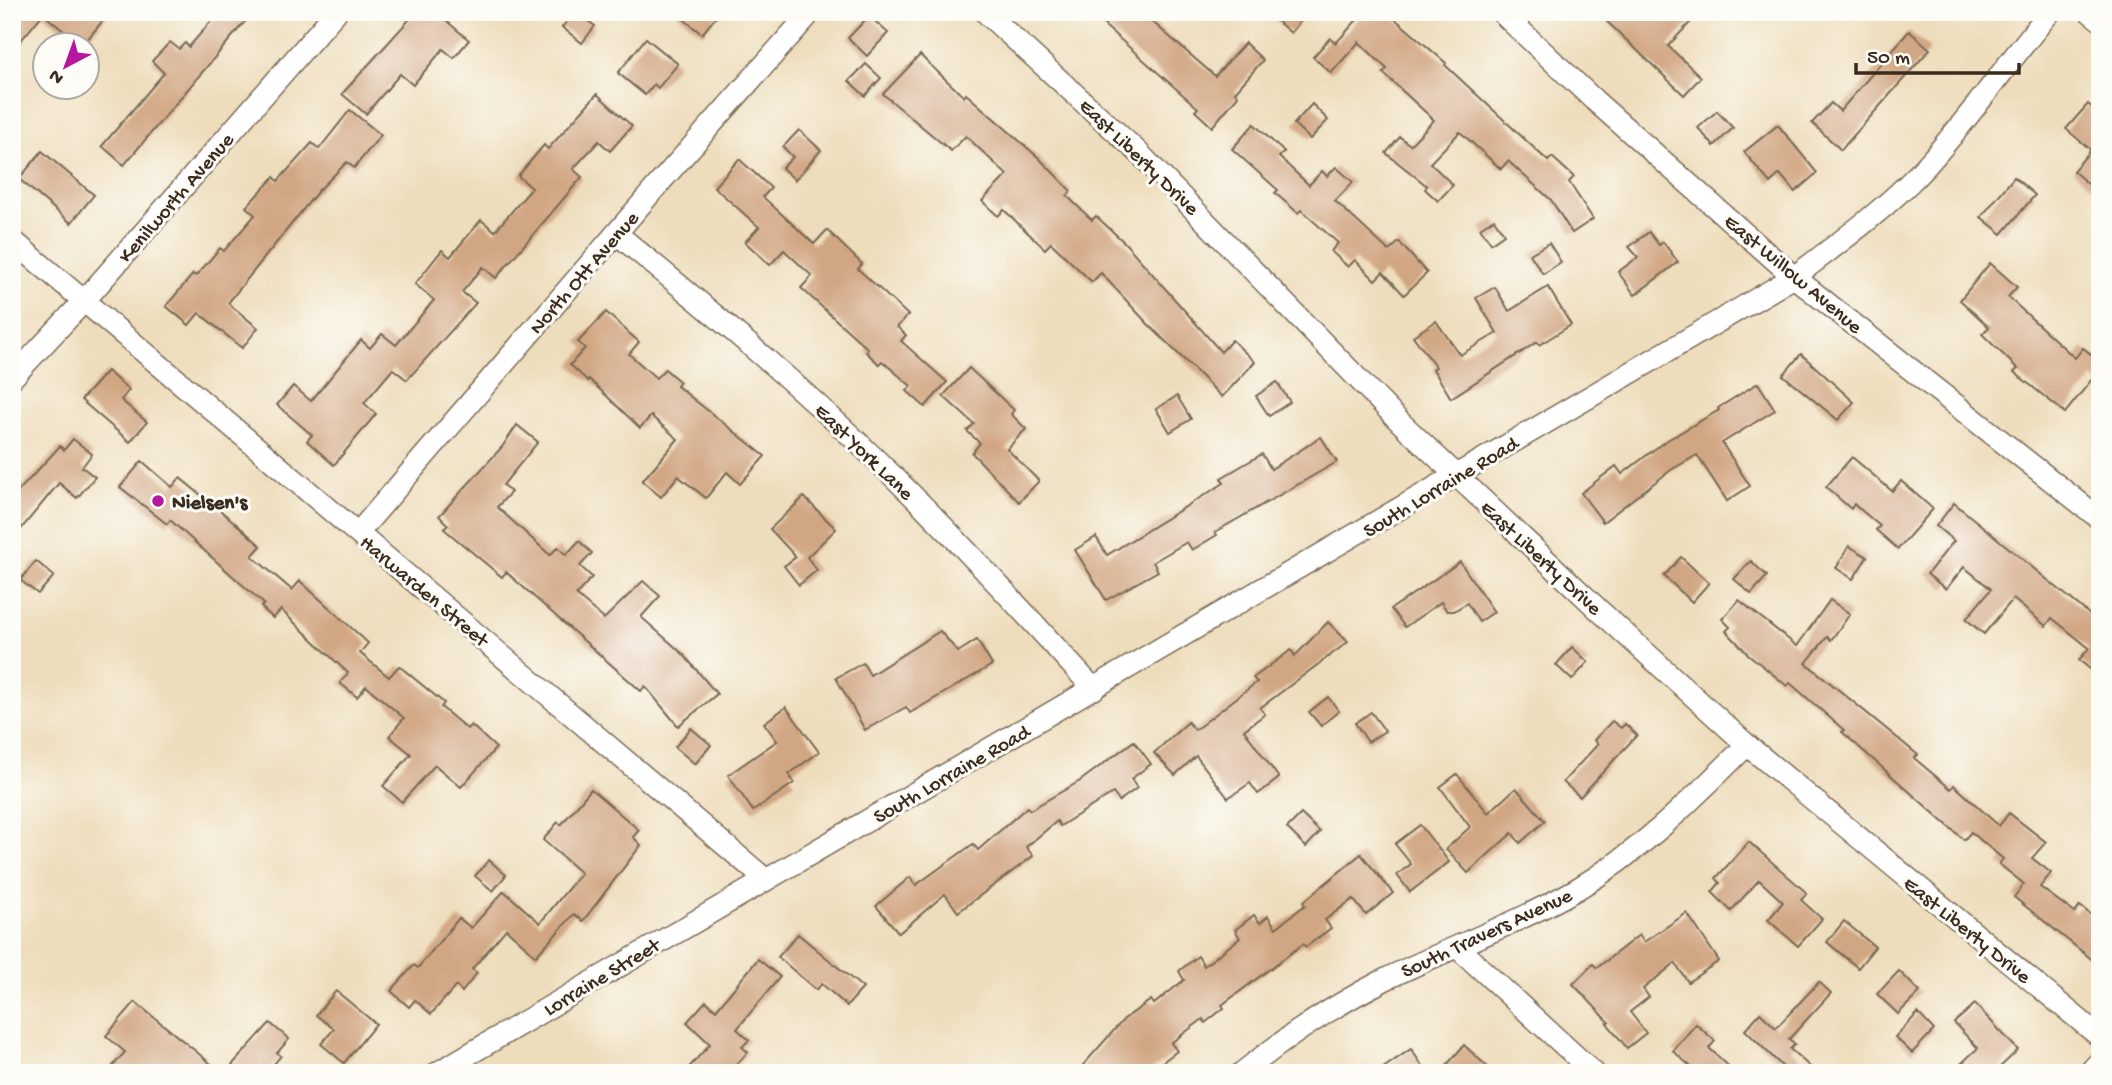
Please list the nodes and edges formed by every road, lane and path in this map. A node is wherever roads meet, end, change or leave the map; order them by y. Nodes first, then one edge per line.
1 (336, 12) edge
2 (811, 12) edge
3 (985, 12) edge
4 (1502, 12) edge
5 (2050, 12) edge
6 (2090, 12) edge
7 (2100, 20) edge
8 (617, 233) junction
9 (12, 240) edge
10 (1794, 277) junction
11 (84, 301) junction
12 (12, 378) edge
13 (1456, 476) junction
14 (2100, 519) edge
15 (358, 533) junction
16 (1094, 689) junction
17 (1747, 745) junction
18 (765, 879) junction
19 (1458, 948) junction
20 (2100, 1037) edge
21 (2100, 1061) edge
22 (437, 1073) edge
23 (1242, 1073) edge
24 (1594, 1073) edge
25 (2089, 1073) edge

1 - 11 street, Kenilworth Avenue
2 - 8 street, North Ott Avenue
3 - 13 street, East Liberty Drive
4 - 10 street, East Willow Avenue
5 - 10 street, South Lorraine Road
6 - 7 street
8 - 15 street, North Ott Avenue
8 - 16 street, East York Lane
9 - 11 street, Harwarden Street
10 - 13 street, South Lorraine Road
10 - 14 street, East Willow Avenue
11 - 12 street, Kenilworth Avenue
11 - 15 street, Harwarden Street
13 - 16 street, South Lorraine Road
13 - 17 street, East Liberty Drive
15 - 18 street, Harwarden Street
16 - 18 street, South Lorraine Road
17 - 19 street, South Travers Avenue
17 - 20 street, East Liberty Drive
18 - 22 street, Lorraine Street
19 - 23 street, South Travers Avenue
19 - 24 street
21 - 25 street

